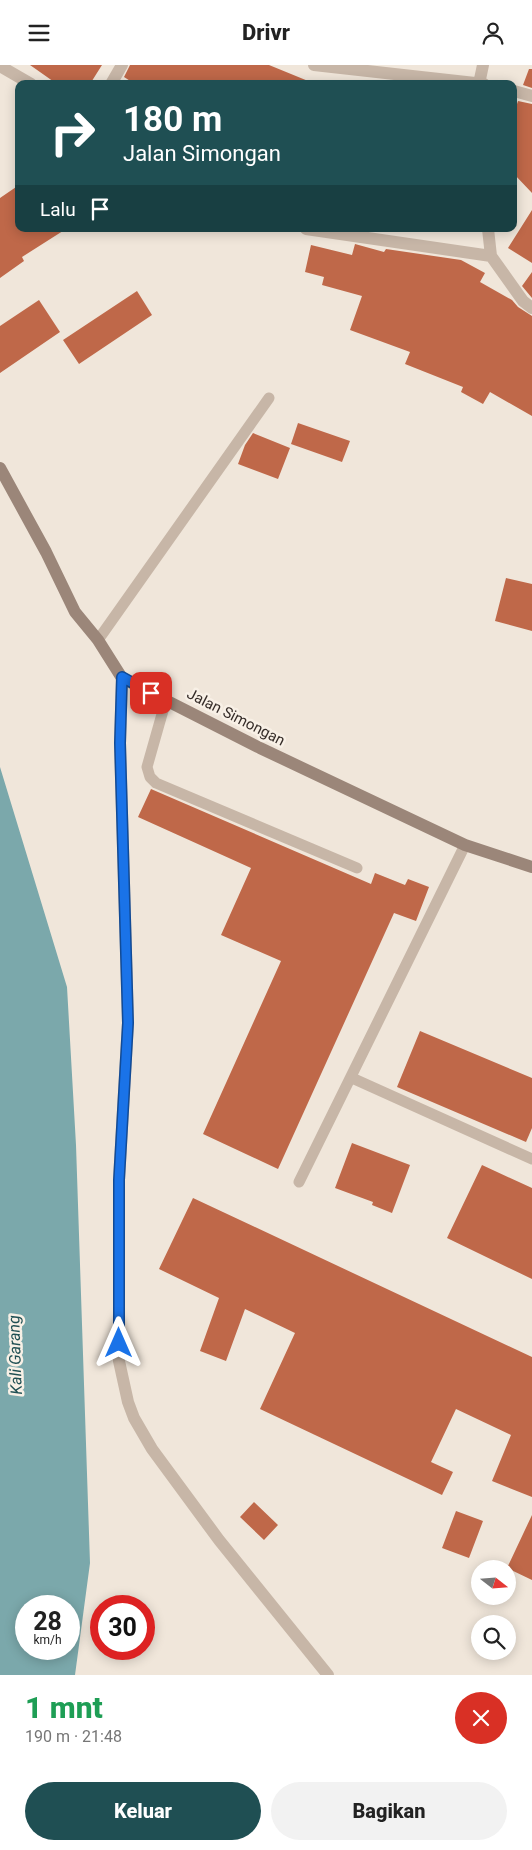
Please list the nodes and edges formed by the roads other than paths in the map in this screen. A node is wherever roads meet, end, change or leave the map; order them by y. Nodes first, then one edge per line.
1 (122, 65) edge
2 (316, 65) edge
3 (483, 65) edge
4 (0, 66) edge
5 (24, 80) edge
6 (113, 80) edge
7 (454, 80) edge
8 (481, 80) edge
9 (517, 92) edge
10 (532, 96) edge
11 (327, 232) edge
12 (488, 232) edge
13 (491, 256) junction
14 (532, 308) edge
15 (269, 398) dead end
16 (0, 468) edge
17 (98, 640) junction
18 (122, 677) junction
19 (166, 700) junction
20 (466, 845) junction
21 (532, 867) edge
22 (357, 869) dead end
23 (352, 1078) junction
24 (532, 1159) edge
25 (300, 1183) dead end
26 (328, 1675) edge

1 - 6 street
2 - 7 street
3 - 8 street
4 - 5 street
9 - 10 street
11 - 13 street
12 - 13 street
13 - 14 street
15 - 17 lane
16 - 17 main road, Jalan Simongan
17 - 18 main road, Jalan Simongan
18 - 19 main road, Jalan Simongan
18 - 26 street
19 - 20 main road, Jalan Simongan
19 - 22 lane
20 - 21 main road, Jalan Simongan
20 - 23 lane
23 - 24 lane
23 - 25 lane

